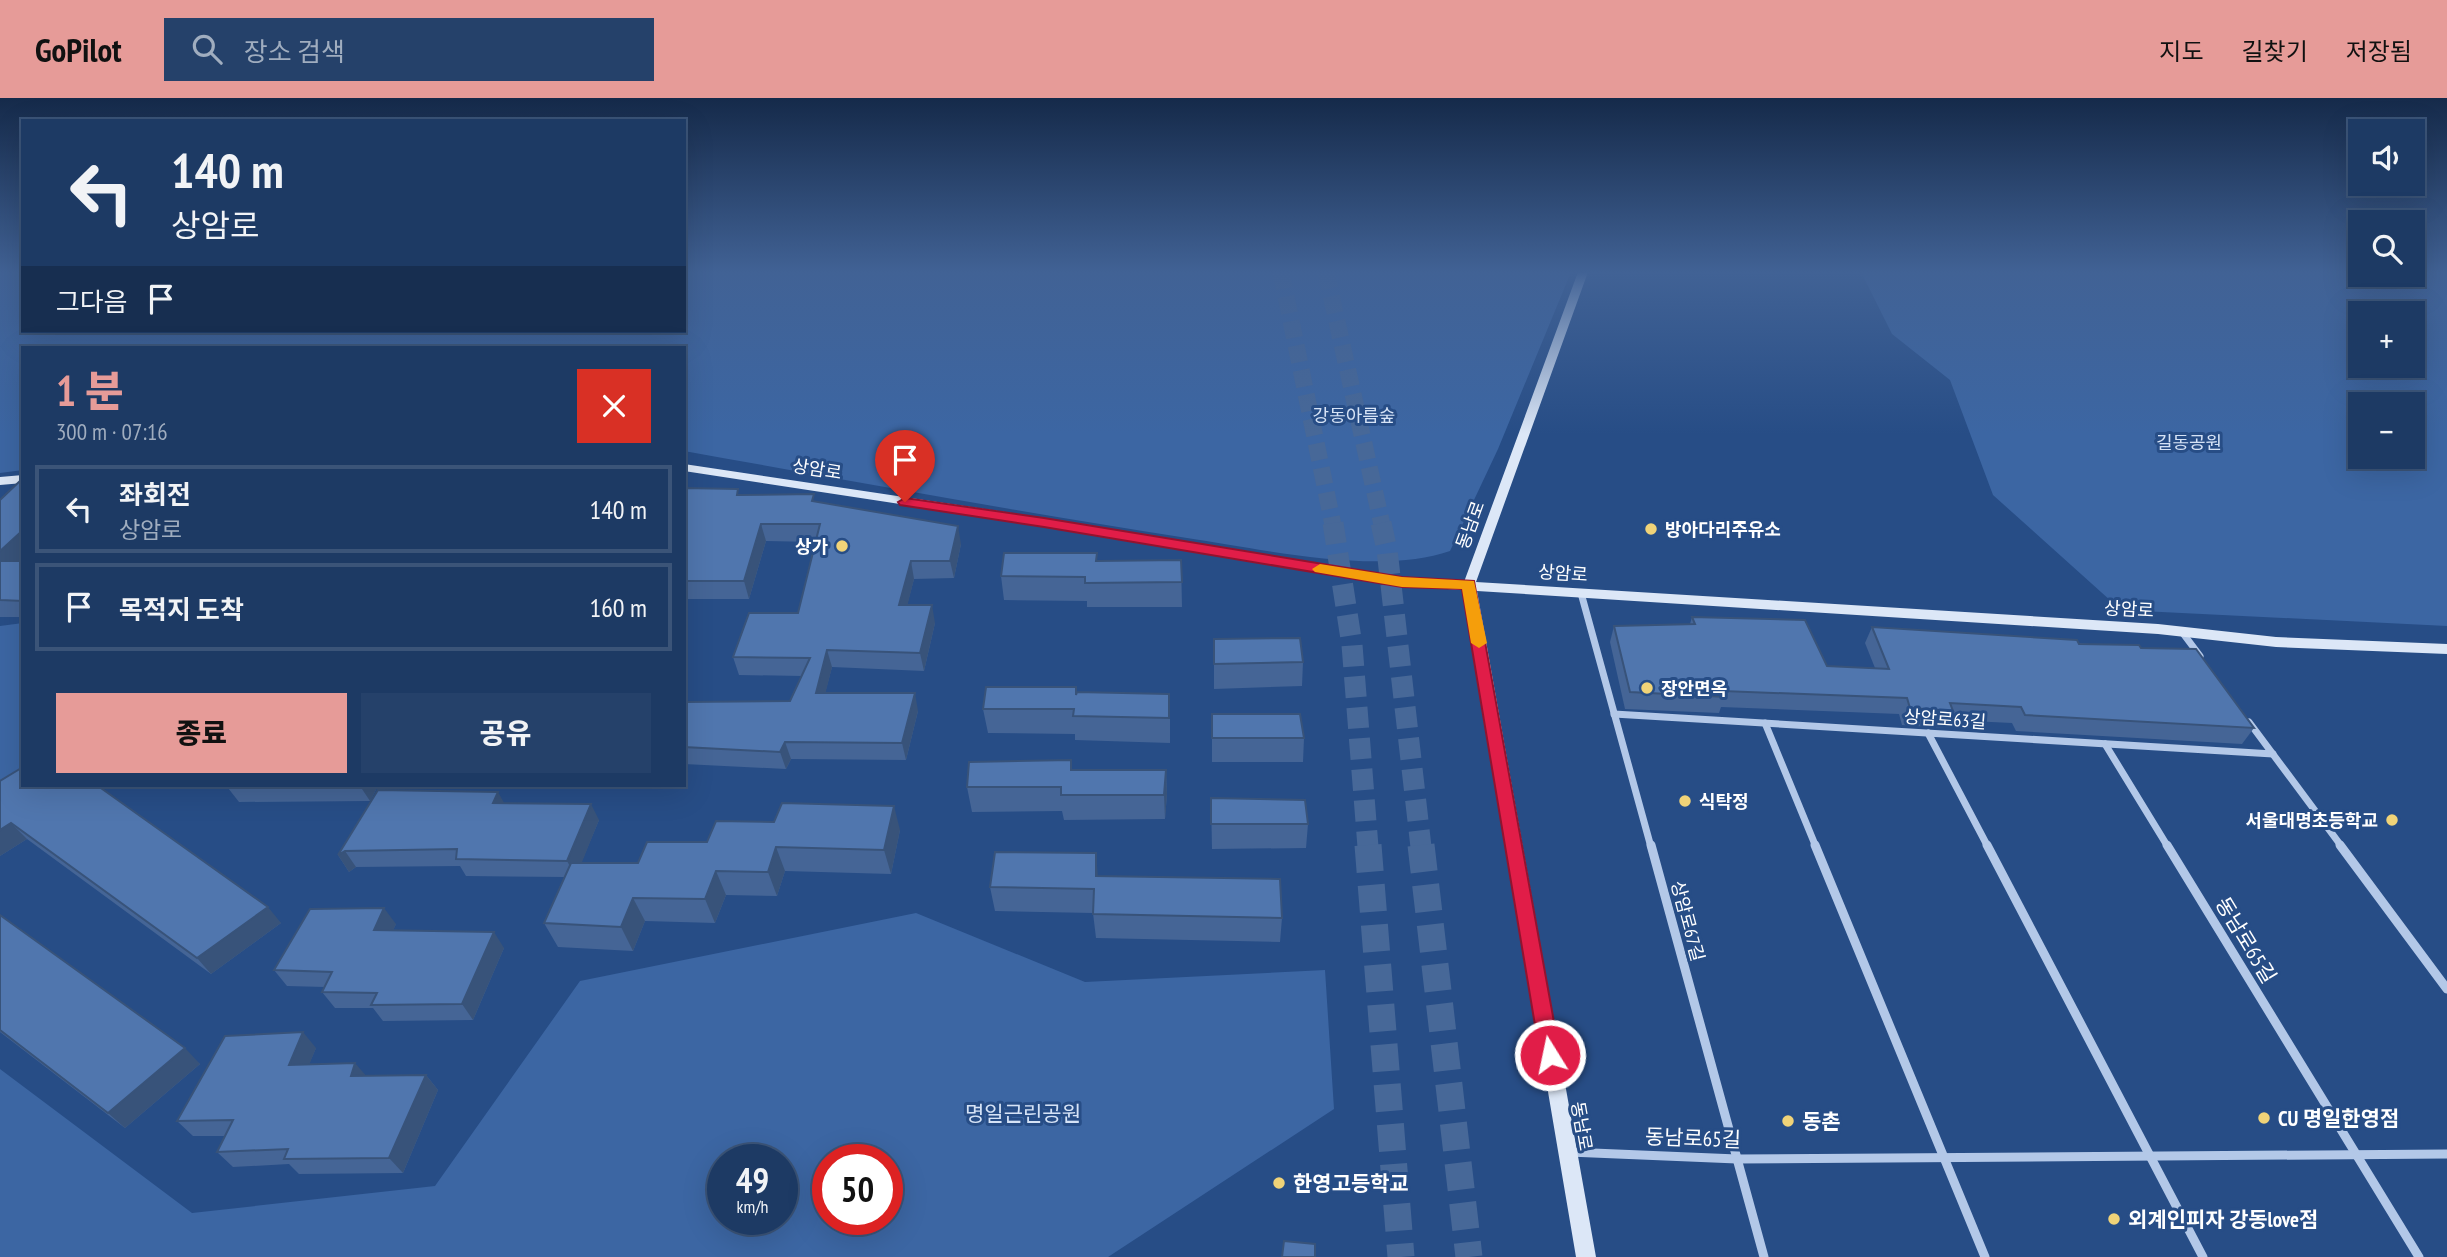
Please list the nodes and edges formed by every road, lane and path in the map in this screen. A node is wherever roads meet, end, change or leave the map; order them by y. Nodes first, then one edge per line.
1 (1563, 326) edge
2 (686, 467) edge
3 (21, 479) edge
4 (0, 481) edge
5 (1469, 585) junction
6 (1581, 593) junction
7 (2182, 632) junction
8 (2447, 649) edge
9 (2209, 668) edge
10 (2241, 711) edge
11 (1614, 714) junction
12 (1765, 723) junction
13 (1928, 733) junction
14 (2105, 744) junction
15 (2273, 754) junction
16 (2447, 989) edge
17 (1567, 1152) junction
18 (2447, 1154) edge
19 (2354, 1155) junction
20 (2149, 1156) junction
21 (1943, 1158) junction
22 (1737, 1159) junction
23 (1586, 1257) edge
24 (1764, 1257) edge
25 (1985, 1257) edge
26 (2203, 1257) edge
27 (2418, 1257) edge

1 - 5 main road, 동남로
2 - 5 main road, 상암로
3 - 4 main road
5 - 6 main road, 상암로
5 - 17 main road, 동남로
6 - 7 main road, 상암로
6 - 11 street, 상암로67길
7 - 8 main road, 상암로
7 - 9 street
10 - 15 street
11 - 12 street, 상암로63길
11 - 22 street, 상암로67길
12 - 13 street, 상암로63길
12 - 21 street
13 - 14 street, 상암로63길
13 - 20 street
14 - 15 street, 상암로63길
14 - 19 street, 동남로65길
15 - 16 street
17 - 22 street, 동남로65길
17 - 23 main road, 동남로
18 - 19 street, 동남로65길
19 - 20 street, 동남로65길
19 - 27 street, 동남로65길
20 - 21 street, 동남로65길
20 - 26 street
21 - 22 street, 동남로65길
21 - 25 street
22 - 24 street, 상암로67길

